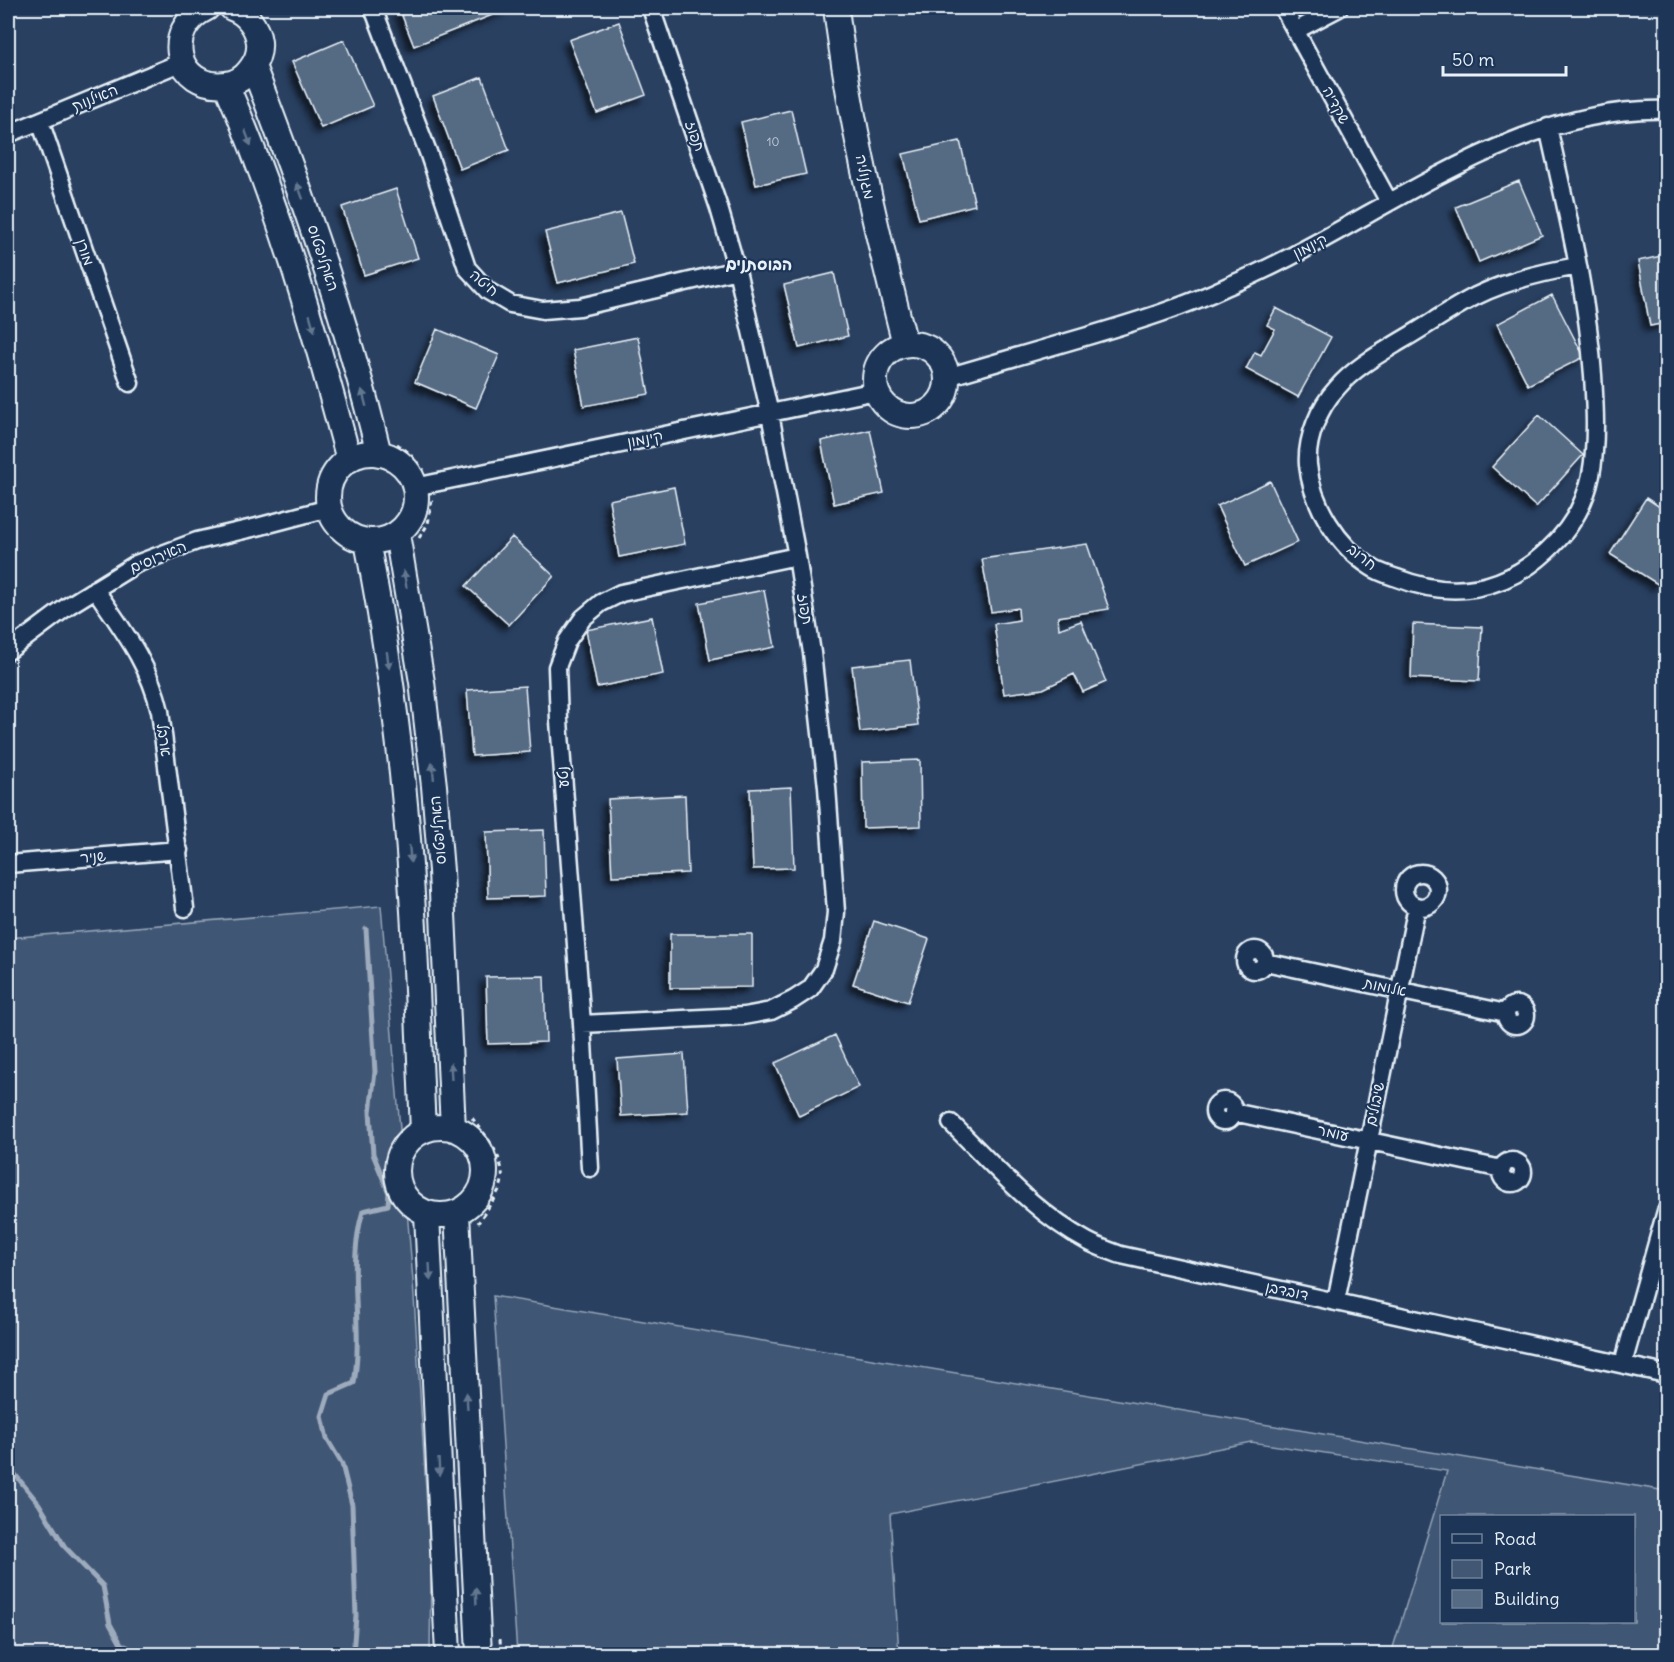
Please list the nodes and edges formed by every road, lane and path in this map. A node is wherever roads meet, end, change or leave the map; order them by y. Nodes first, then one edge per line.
1 (232, 8) edge
2 (373, 8) edge
3 (651, 8) edge
4 (836, 8) edge
5 (1283, 8) edge
6 (1340, 8) edge
7 (198, 9) edge
8 (1295, 31) junction
9 (182, 62) junction
10 (253, 66) junction
11 (226, 84) junction
12 (1666, 110) edge
13 (39, 121) junction
14 (1548, 127) junction
15 (8, 134) edge
16 (1389, 202) junction
17 (1578, 266) junction
18 (736, 270) junction
19 (905, 344) junction
20 (947, 377) junction
21 (130, 383) dead end
22 (876, 391) junction
23 (770, 414) junction
24 (379, 454) junction
25 (349, 460) junction
26 (415, 487) junction
27 (329, 508) junction
28 (397, 534) junction
29 (367, 541) junction
30 (797, 556) junction
31 (95, 589) junction
32 (8, 651) edge
33 (179, 850) junction
34 (8, 864) edge
35 (1417, 906) dead end
36 (185, 908) dead end
37 (1265, 962) dead end
38 (1399, 990) junction
39 (1506, 1013) dead end
40 (582, 1024) junction
41 (1233, 1112) dead end
42 (951, 1122) dead end
43 (453, 1129) junction
44 (423, 1131) junction
45 (1368, 1140) junction
46 (590, 1168) dead end
47 (1502, 1169) dead end
48 (1666, 1211) edge
49 (457, 1213) junction
50 (427, 1214) junction
51 (1336, 1301) junction
52 (1623, 1364) junction
53 (1666, 1374) edge
54 (448, 1654) edge
55 (479, 1654) edge

1 - 10 main road
2 - 18 street, חיטה
3 - 18 street, תפוז
4 - 19 main road, מגנוליה
5 - 8 street, שקדיה
6 - 8 street
7 - 9 main road
8 - 16 street, שקדיה
9 - 11 main road
9 - 13 street, האילנות
10 - 11 main road
24 -> 10 main road, האקליפטוס
11 -> 25 main road, האקליפטוס
12 - 14 street, קינמון
13 - 15 street, האילנות
13 - 21 street, מורן
14 - 16 street, קינמון
14 - 17 street, חרוב
16 - 20 street, קינמון
17 - 17 street, חרוב
18 - 23 street, תפוז
19 - 20 main road
19 - 22 main road
20 - 22 main road
22 - 23 street, קינמון
23 - 26 street, קינמון
23 - 30 street, תפוז
24 - 25 main road
24 - 26 main road
25 - 27 main road
26 - 28 main road
27 - 29 main road
27 - 31 street, האירוסים
28 - 29 main road
43 -> 28 main road, האקליפטוס
29 -> 44 main road, האקליפטוס
30 - 40 street, נטע
30 - 40 street, תפוז
31 - 32 street, האירוסים
31 - 33 street, ארבל
33 - 34 street, שניר
33 - 36 street, ארבל
35 - 38 street, שיבולים
37 - 38 street, אלומות
38 - 39 street, אלומות
38 - 45 street, שיבולים
40 - 46 street, נטע
41 - 45 street, עומר
42 - 51 street, דובדבן
43 - 44 main road
43 - 49 main road
44 - 50 main road
45 - 47 street, עומר
45 - 51 street, שיבולים
48 - 52 street
49 - 50 main road
55 -> 49 main road
50 -> 54 main road
51 - 52 street, דובדבן
52 - 53 street, דובדבן

